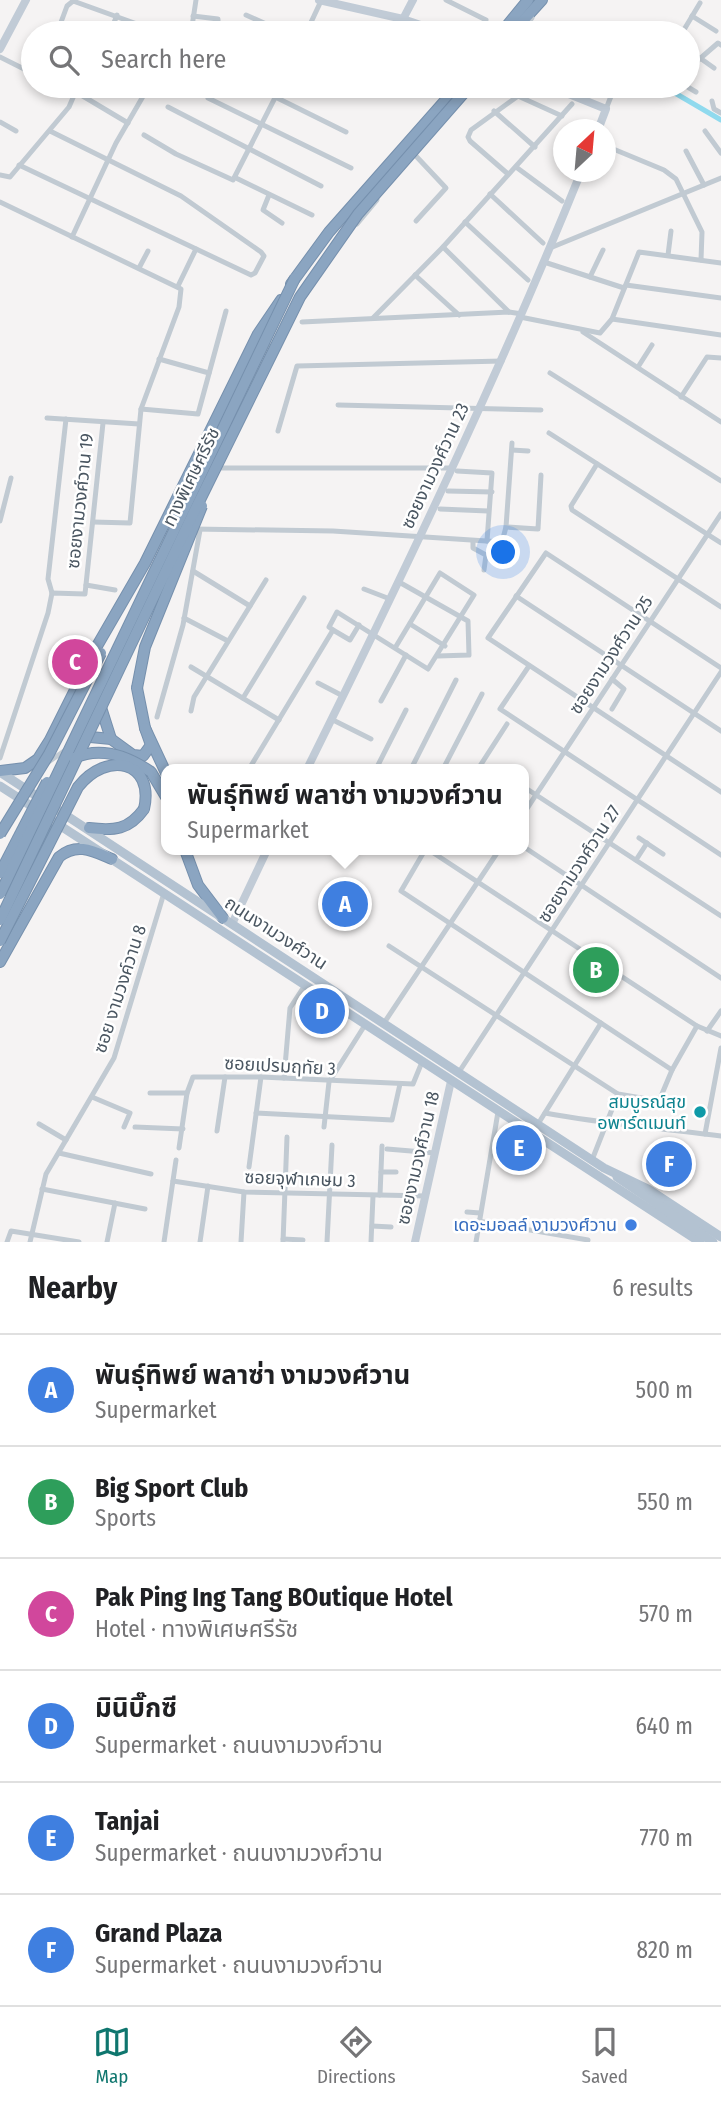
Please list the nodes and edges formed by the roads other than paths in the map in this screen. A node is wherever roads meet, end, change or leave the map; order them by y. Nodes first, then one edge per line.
1 (26, 0) edge
2 (196, 0) edge
3 (413, 0) edge
4 (446, 0) edge
5 (528, 0) edge
6 (542, 0) edge
7 (548, 0) edge
8 (325, 1) edge
9 (700, 3) dead end
10 (117, 15) junction
11 (246, 15) dead end
12 (193, 16) junction
13 (692, 16) junction
14 (403, 19) junction
15 (486, 20) dead end
16 (62, 21) edge
17 (115, 21) edge
18 (133, 21) edge
19 (192, 21) edge
20 (218, 21) edge
21 (259, 21) edge
22 (313, 21) edge
23 (409, 21) edge
24 (511, 21) edge
25 (523, 21) edge
26 (530, 21) edge
27 (689, 21) edge
28 (716, 31) dead end
29 (721, 45) edge
30 (0, 49) edge
31 (700, 56) edge
32 (0, 57) edge
33 (700, 58) edge
34 (21, 68) edge
35 (714, 68) dead end
36 (73, 98) edge
37 (91, 98) edge
38 (142, 98) edge
39 (208, 98) dead end
40 (276, 98) edge
41 (278, 98) edge
42 (447, 98) edge
43 (460, 98) edge
44 (461, 98) edge
45 (515, 98) edge
46 (522, 98) edge
47 (579, 98) edge
48 (610, 98) edge
49 (712, 101) dead end
50 (572, 104) dead end
51 (168, 107) dead end
52 (606, 109) junction
53 (495, 111) junction
54 (721, 113) edge
55 (562, 116) junction
56 (602, 119) edge
57 (0, 122) edge
58 (128, 122) junction
59 (262, 125) junction
60 (16, 131) dead end
61 (50, 131) junction
62 (705, 131) dead end
63 (346, 132) dead end
64 (144, 135) dead end
65 (535, 146) junction
66 (616, 150) edge
67 (249, 151) junction
68 (686, 151) dead end
69 (721, 153) edge
70 (415, 155) junction
71 (107, 161) junction
72 (19, 165) junction
73 (516, 167) junction
74 (351, 168) dead end
75 (508, 174) junction
76 (0, 175) edge
77 (721, 178) edge
78 (233, 179) junction
79 (576, 182) edge
80 (321, 186) dead end
81 (704, 186) junction
82 (685, 192) junction
83 (490, 194) junction
84 (269, 195) junction
85 (90, 198) junction
86 (562, 201) dead end
87 (0, 202) edge
88 (312, 215) dead end
89 (416, 221) dead end
90 (465, 222) junction
91 (282, 223) dead end
92 (671, 231) dead end
93 (72, 237) junction
94 (547, 245) junction
95 (443, 247) junction
96 (196, 249) junction
97 (603, 250) dead end
98 (148, 251) dead end
99 (668, 255) junction
100 (701, 260) junction
101 (544, 262) junction
102 (721, 263) edge
103 (139, 268) junction
104 (415, 275) junction
105 (590, 277) junction
106 (295, 278) junction
107 (528, 280) dead end
108 (178, 286) junction
109 (625, 286) junction
110 (721, 298) edge
111 (226, 311) dead end
112 (509, 312) junction
113 (459, 314) junction
114 (521, 316) junction
115 (373, 318) junction
116 (612, 319) junction
117 (302, 322) dead end
118 (583, 331) junction
119 (721, 335) edge
120 (652, 345) dead end
121 (721, 358) edge
122 (159, 359) junction
123 (502, 361) junction
124 (638, 368) junction
125 (209, 373) junction
126 (550, 373) dead end
127 (681, 397) junction
128 (338, 405) dead end
129 (479, 408) junction
130 (141, 409) junction
131 (541, 410) dead end
132 (47, 418) dead end
133 (66, 419) junction
134 (721, 422) edge
135 (103, 423) junction
136 (139, 424) junction
137 (278, 430) dead end
138 (549, 433) dead end
139 (528, 451) dead end
140 (597, 464) junction
141 (210, 468) junction
142 (453, 470) junction
143 (541, 475) dead end
144 (10, 478) dead end
145 (721, 481) edge
146 (209, 483) junction
147 (448, 491) dead end
148 (492, 492) junction
149 (440, 509) dead end
150 (488, 511) junction
151 (721, 514) edge
152 (0, 521) edge
153 (93, 522) junction
154 (506, 527) junction
155 (180, 528) junction
156 (200, 530) junction
157 (708, 534) junction
158 (420, 538) junction
159 (473, 541) junction
160 (487, 541) junction
161 (721, 543) edge
162 (484, 570) dead end
163 (192, 571) junction
164 (679, 578) junction
165 (266, 580) dead end
166 (399, 582) junction
167 (86, 585) junction
168 (364, 589) dead end
169 (115, 590) dead end
170 (52, 593) junction
171 (425, 596) junction
172 (516, 596) junction
173 (304, 598) dead end
174 (390, 600) junction
175 (121, 605) junction
176 (250, 606) junction
177 (721, 607) edge
178 (136, 616) junction
179 (184, 618) junction
180 (461, 619) junction
181 (650, 621) junction
182 (410, 624) junction
183 (112, 625) junction
184 (359, 625) junction
185 (333, 630) junction
186 (374, 635) junction
187 (228, 641) junction
188 (444, 646) junction
189 (395, 648) junction
190 (405, 655) junction
191 (438, 656) junction
192 (621, 665) junction
193 (529, 666) junction
194 (191, 667) dead end
195 (721, 670) edge
196 (206, 677) junction
197 (612, 679) junction
198 (456, 680) dead end
199 (318, 683) dead end
200 (482, 694) dead end
201 (343, 696) junction
202 (98, 697) junction
203 (243, 698) junction
204 (381, 701) dead end
205 (593, 707) junction
206 (612, 709) dead end
207 (406, 710) dead end
208 (191, 711) dead end
209 (694, 713) junction
210 (157, 718) dead end
211 (279, 719) junction
212 (331, 719) junction
213 (506, 724) dead end
214 (145, 728) junction
215 (721, 731) edge
216 (79, 736) junction
217 (111, 739) junction
218 (371, 739) dead end
219 (565, 751) junction
220 (666, 756) junction
221 (0, 758) edge
222 (162, 764) edge
223 (252, 764) edge
224 (309, 764) edge
225 (379, 764) edge
226 (414, 764) edge
227 (446, 764) edge
228 (481, 764) edge
229 (0, 771) edge
230 (0, 786) edge
231 (22, 786) junction
232 (161, 788) edge
233 (529, 792) edge
234 (721, 792) edge
235 (535, 795) junction
236 (637, 800) junction
237 (529, 804) edge
238 (46, 816) junction
239 (89, 828) junction
240 (0, 834) edge
241 (639, 838) dead end
242 (609, 843) junction
243 (647, 843) junction
244 (529, 851) edge
245 (663, 854) dead end
246 (187, 855) edge
247 (264, 855) edge
248 (424, 855) edge
249 (436, 855) edge
250 (496, 855) edge
251 (721, 855) edge
252 (111, 859) junction
253 (636, 860) junction
254 (0, 872) edge
255 (479, 880) junction
256 (581, 886) junction
257 (164, 893) junction
258 (0, 894) edge
259 (721, 916) edge
260 (0, 920) edge
261 (227, 921) junction
262 (450, 924) junction
263 (552, 930) junction
264 (0, 941) edge
265 (389, 946) dead end
266 (0, 962) edge
267 (421, 967) junction
268 (524, 974) junction
269 (721, 978) edge
270 (305, 985) junction
271 (721, 1011) edge
272 (496, 1017) junction
273 (384, 1023) junction
274 (601, 1023) junction
275 (365, 1025) junction
276 (698, 1026) junction
277 (707, 1031) junction
278 (721, 1036) edge
279 (721, 1048) edge
280 (720, 1057) edge
281 (422, 1062) junction
282 (574, 1068) junction
283 (671, 1070) junction
284 (459, 1072) junction
285 (225, 1077) junction
286 (261, 1077) junction
287 (284, 1078) junction
288 (451, 1081) junction
289 (329, 1082) junction
290 (400, 1084) junction
291 (712, 1092) junction
292 (150, 1093) dead end
293 (187, 1093) junction
294 (721, 1093) edge
295 (618, 1094) junction
296 (92, 1097) junction
297 (498, 1112) junction
298 (256, 1113) junction
299 (545, 1113) junction
300 (325, 1117) junction
301 (39, 1124) dead end
302 (538, 1124) junction
303 (607, 1124) junction
304 (124, 1127) dead end
305 (135, 1127) dead end
306 (324, 1127) dead end
307 (183, 1129) junction
308 (217, 1131) dead end
309 (705, 1134) junction
310 (721, 1136) edge
311 (287, 1137) dead end
312 (66, 1140) junction
313 (331, 1145) dead end
314 (179, 1148) dead end
315 (59, 1153) junction
316 (435, 1153) junction
317 (176, 1160) dead end
318 (593, 1160) junction
319 (249, 1167) dead end
320 (604, 1167) junction
321 (381, 1172) junction
322 (396, 1172) dead end
323 (151, 1174) dead end
324 (594, 1175) junction
325 (173, 1181) junction
326 (208, 1186) junction
327 (42, 1189) junction
328 (244, 1192) junction
329 (286, 1193) junction
330 (330, 1194) junction
331 (380, 1195) junction
332 (373, 1196) junction
333 (426, 1196) junction
334 (636, 1196) junction
335 (115, 1203) junction
336 (145, 1209) dead end
337 (467, 1212) dead end
338 (480, 1213) junction
339 (478, 1221) junction
340 (372, 1226) junction
341 (391, 1227) dead end
342 (32, 1234) junction
343 (721, 1237) edge
344 (303, 1240) dead end
345 (588, 1240) edge
346 (283, 1241) edge
347 (7, 1242) edge
348 (30, 1242) edge
349 (79, 1242) edge
350 (107, 1242) edge
351 (164, 1242) edge
352 (200, 1242) edge
353 (241, 1242) edge
354 (327, 1242) edge
355 (371, 1242) edge
356 (415, 1242) edge
357 (476, 1242) edge
358 (690, 1242) edge
359 (700, 1242) edge
360 (713, 1242) edge

1 - 30 street
2 - 12 street
3 - 14 street
4 - 15 street
5 - 24 highway
6 - 25 highway
7 - 26 street
8 - 14 street
8 - 22 street
9 - 13 street
10 - 16 street
10 - 17 street
10 - 18 street
11 - 21 street
12 - 19 street
12 - 20 street
13 - 27 street
13 - 28 street
14 - 23 street
29 - 31 street
32 - 34 street
33 - 35 street
36 - 61 street
37 - 58 street
38 - 58 street
39 - 59 street
40 - 59 street
41 - 63 street
42 - 106 highway, ทางพิเศษศรีรัช
43 - 146 highway, ทางพิเศษศรีรัช, bridge
44 - 70 street
45 - 53 street
46 - 55 street
47 - 52 street
48 - 52 street
49 - 54 street
50 - 55 street
51 - 67 street
52 - 56 street
53 - 65 street
53 - 75 street
55 - 65 street
57 - 60 street
58 - 71 street
59 - 67 street
59 - 74 street
61 - 71 street
61 - 72 street
62 - 69 street
64 - 78 street
65 - 73 street
66 - 82 street
67 - 78 street
67 - 80 street
68 - 81 street
70 - 89 street
70 - 141 street
71 - 85 street
71 - 96 street
72 - 76 street
72 - 85 street
73 - 75 street
73 - 86 street
75 - 83 street
77 - 81 street
78 - 84 street
79 - 94 street, ซอยงามวงศ์วาน 23
81 - 82 street
82 - 94 street
82 - 100 street
83 - 90 street
83 - 94 street
84 - 88 street
84 - 91 street
85 - 93 street
85 - 96 street
87 - 93 street
90 - 95 street
90 - 107 street
92 - 99 street
93 - 103 street
94 - 101 street, ซอยงามวงศ์วาน 23
95 - 104 street
95 - 112 street
96 - 108 street
97 - 105 street
98 - 103 street
99 - 100 street
99 - 109 street
100 - 102 street
101 - 105 street
101 - 114 street, ซอยงามวงศ์วาน 23
103 - 108 street
104 - 113 street
104 - 115 street
105 - 109 street
106 - 175 highway, bridge
106 - 258 highway, ทางพิเศษศรีรัช, bridge
108 - 122 street
109 - 110 street
109 - 116 street
111 - 125 street
112 - 113 street
112 - 114 street
113 - 115 street
114 - 118 street
114 - 123 street, ซอยงามวงศ์วาน 23
115 - 117 street
116 - 118 street
116 - 119 street
118 - 124 street
120 - 124 street
121 - 127 street
122 - 125 street
122 - 130 street
123 - 129 street, ซอยงามวงศ์วาน 23
123 - 137 street
124 - 127 street
125 - 130 street
126 - 145 street
127 - 134 street
128 - 129 street
129 - 131 street
129 - 142 street, ซอยงามวงศ์วาน 23
130 - 136 street
132 - 133 street
133 - 135 street
133 - 170 street
135 - 136 street, ซอยงามวงศ์วาน 19
135 - 153 street, ซอยงามวงศ์วาน 19
136 - 153 street
138 - 140 street
139 - 154 street
140 - 157 street
140 - 164 street
141 - 142 street
141 - 155 street
142 - 148 street
142 - 158 street, ซอยงามวงศ์วาน 23
143 - 154 street
144 - 152 street
146 - 214 highway, bridge
146 - 260 highway, ทางพิเศษศรีรัช, bridge
147 - 148 street
148 - 150 street
149 - 150 street
150 - 160 street
151 - 157 street, ซอยงามวงศ์วาน 25
153 - 167 street, ซอยงามวงศ์วาน 19
154 - 160 street
155 - 156 street
155 - 178 street
156 - 158 street
156 - 163 street
157 - 161 street
157 - 164 street, ซอยงามวงศ์วาน 25
158 - 159 street
158 - 166 street, ซอยงามวงศ์วาน 23
159 - 160 street
159 - 162 street
163 - 176 street
163 - 179 street
164 - 177 street
164 - 181 street, ซอยงามวงศ์วาน 25
165 - 176 street
166 - 171 street
166 - 174 street, ซอยงามวงศ์วาน 23
167 - 169 street
167 - 170 street, ซอยงามวงศ์วาน 19
168 - 174 street
170 - 221 street
171 - 180 street
171 - 180 street
171 - 182 street
172 - 181 street
172 - 192 street
172 - 193 street
173 - 203 street
174 - 186 street, ซอยงามวงศ์วาน 23
175 - 178 highway
175 - 183 highway
176 - 187 street
178 - 183 highway
178 - 202 street
179 - 187 street
179 - 210 street
180 - 188 street
180 - 191 street
181 - 192 street, ซอยงามวงศ์วาน 25
181 - 195 street
182 - 188 street
182 - 189 street
183 - 229 highway
183 - 240 highway, bridge
184 - 185 street
184 - 185 street
184 - 186 street
185 - 211 street
186 - 189 street
186 - 201 street, ซอยงามวงศ์วาน 23
187 - 196 street
188 - 191 street
189 - 190 street
190 - 191 street
190 - 204 street
192 - 197 street, ซอยงามวงศ์วาน 25
192 - 209 street
193 - 205 street
193 - 219 street
194 - 196 street
195 - 209 street, ซอยงามวงศ์วาน 27
196 - 203 street
196 - 208 street
197 - 205 street, ซอยงามวงศ์วาน 25
197 - 206 street
198 - 226 street
199 - 201 street
200 - 227 street
201 - 212 street, ซอยงามวงศ์วาน 23
202 - 216 street
202 - 217 highway
203 - 211 street
205 - 219 street, ซอยงามวงศ์วาน 25
205 - 220 street
207 - 225 street
209 - 215 street
209 - 220 street, ซอยงามวงศ์วาน 27
211 - 223 street
212 - 218 street
212 - 224 street, ซอยงามวงศ์วาน 23
213 - 228 street
214 - 217 highway
214 - 222 highway
216 - 217 highway
216 - 231 street
219 - 235 street, ซอยงามวงศ์วาน 25
219 - 236 street
220 - 234 street
220 - 236 street, ซอยงามวงศ์วาน 27
229 - 231 main road, ถนนงามวงศ์วาน
230 - 238 main road, ถนนงามวงศ์วาน
231 - 239 main road, ถนนงามวงศ์วาน
232 - 254 highway, bridge
233 - 235 street
235 - 237 street, ซอยงามวงศ์วาน 25
235 - 242 street
236 - 242 street, ซอยงามวงศ์วาน 27
236 - 251 street
238 - 252 main road, ถนนงามวงศ์วาน
238 - 254 highway
239 - 261 main road, ถนนงามวงศ์วาน
239 - 264 highway, bridge
241 - 243 street
242 - 253 street
242 - 256 street, ซอยงามวงศ์วาน 27
243 - 245 street
243 - 253 street
244 - 256 street
246 - 261 highway
247 - 261 street
248 - 262 street
249 - 255 street
250 - 255 street
252 - 257 main road, ถนนงามวงศ์วาน
252 - 266 highway
253 - 259 street
255 - 262 street
255 - 263 street
256 - 263 street, ซอยงามวงศ์วาน 27
256 - 269 street
257 - 270 main road, ถนนงามวงศ์วาน
257 - 296 street, ซอย งามวงค์วาน 8
261 - 273 main road, ถนนงามวงศ์วาน
262 - 267 street
262 - 268 street
263 - 268 street, ซอยงามวงศ์วาน 27
263 - 276 street
265 - 267 street
267 - 272 street
267 - 273 street
268 - 272 street, ซอยงามวงศ์วาน 27
268 - 274 street
270 - 275 main road, ถนนงามวงศ์วาน
270 - 287 street
271 - 277 street
272 - 282 street
272 - 284 street, ซอยงามวงศ์วาน 27
273 - 284 main road, ถนนงามวงศ์วาน
274 - 282 street
274 - 283 street
275 - 281 main road, ถนนงามวงศ์วาน
275 - 289 street
276 - 277 street
276 - 283 street
277 - 278 street
279 - 280 street
280 - 291 street
281 - 288 main road, ถนนงามวงศ์วาน
281 - 290 street
282 - 295 street
282 - 299 street
283 - 295 street
284 - 302 main road, ถนนงามวงศ์วาน
285 - 286 street, ซอยเปรมฤทัย 3
285 - 293 street, ซอยเปรมฤทัย 3
285 - 308 street
286 - 287 street, ซอยเปรมฤทัย 3
286 - 298 street
287 - 289 street, ซอยเปรมฤทัย 3
288 - 297 main road, ถนนงามวงศ์วาน
288 - 316 street, ซอยงามวงศ์วาน 18
289 - 290 street, ซอยเปรมฤทัย 3
289 - 300 street
290 - 300 street
291 - 294 street
291 - 309 street
292 - 293 street
293 - 307 street
295 - 303 street
296 - 304 street
296 - 312 street, ซอย งามวงค์วาน 8
297 - 324 main road, ถนนงามวงศ์วาน
297 - 338 street
298 - 300 street
298 - 319 street
299 - 302 street
299 - 303 street
300 - 306 street
301 - 312 street
302 - 318 main road, ถนนงามวงศ์วาน
303 - 309 street
303 - 318 street
305 - 307 street
307 - 314 street
309 - 310 street
311 - 329 street
312 - 315 street, ซอย งามวงค์วาน 8
313 - 330 street
315 - 323 street
315 - 327 street, ซอย งามวงค์วาน 8
316 - 321 street
316 - 333 street, ซอยงามวงศ์วาน 18
317 - 325 street
318 - 320 main road, ถนนงามวงศ์วาน
320 - 334 main road, ถนนงามวงศ์วาน
320 - 343 main road, ถนนงามวงศ์วาน
321 - 322 street
321 - 331 street
324 - 334 main road, ถนนงามวงศ์วาน
324 - 358 main road, ถนนงามวงศ์วาน
325 - 326 street, ซอยจุฬาเกษม 3
325 - 351 street
326 - 328 street, ซอยจุฬาเกษม 3
326 - 352 street
327 - 335 street
327 - 342 street, ซอย งามวงค์วาน 8
328 - 329 street, ซอยจุฬาเกษม 3
328 - 353 street
329 - 330 street, ซอยจุฬาเกษม 3
329 - 346 street
330 - 332 street, ซอยจุฬาเกษม 3
330 - 354 street
331 - 332 street, ซอยจุฬาเกษม 3
331 - 333 street, ซอยจุฬาเกษม 3
332 - 340 street
333 - 356 street, ซอยงามวงศ์วาน 18
334 - 359 main road, ถนนงามวงศ์วาน
334 - 360 main road, ถนนงามวงศ์วาน
335 - 336 street
335 - 350 street
337 - 338 street
338 - 339 street
339 - 345 street
339 - 357 street
340 - 341 street
340 - 355 street
342 - 347 street
342 - 348 street, ซอย งามวงค์วาน 8
342 - 349 street
344 - 346 street

